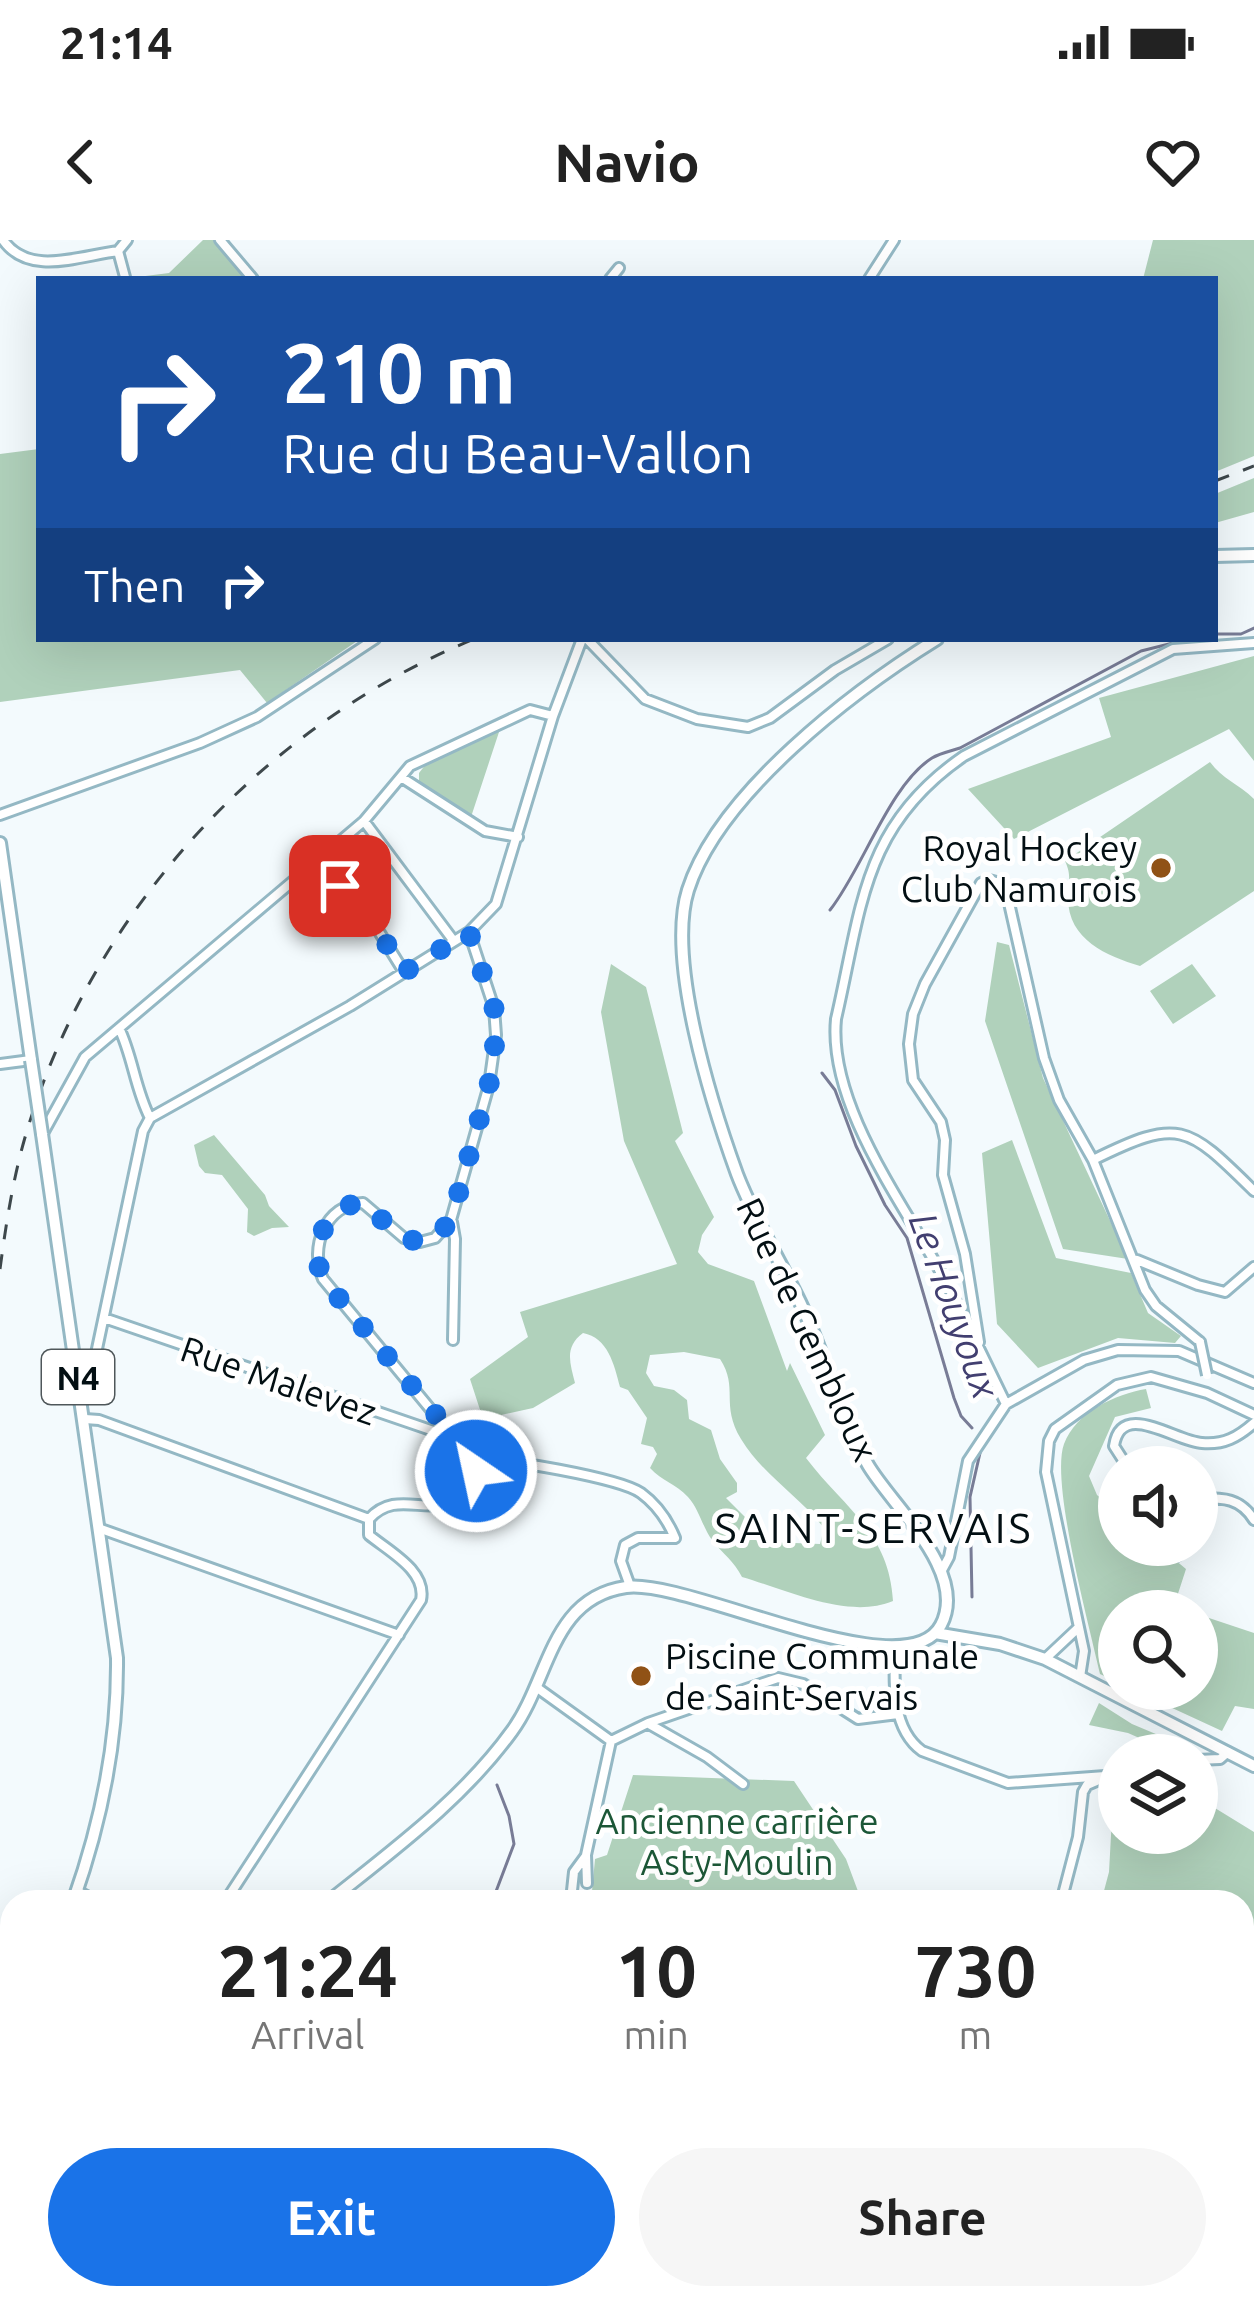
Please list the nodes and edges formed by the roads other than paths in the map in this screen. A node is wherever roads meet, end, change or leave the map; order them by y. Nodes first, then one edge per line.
1 (3, 240) edge
2 (127, 240) edge
3 (220, 240) edge
4 (894, 240) edge
5 (118, 251) junction
6 (619, 268) dead end
7 (125, 276) edge
8 (250, 276) edge
9 (612, 276) edge
10 (871, 276) edge
11 (1254, 555) edge
12 (1218, 556) edge
13 (370, 642) edge
14 (584, 642) edge
15 (588, 642) edge
16 (883, 642) edge
17 (933, 642) edge
18 (1254, 643) edge
19 (554, 716) junction
20 (400, 777) junction
21 (0, 815) edge
22 (364, 821) junction
23 (518, 837) junction
24 (0, 843) edge
25 (314, 864) junction
26 (1022, 892) dead end
27 (1009, 903) junction
28 (469, 932) junction
29 (453, 941) junction
30 (404, 972) junction
31 (119, 1028) junction
32 (32, 1060) junction
33 (0, 1064) edge
34 (150, 1118) junction
35 (42, 1134) junction
36 (1093, 1160) junction
37 (1254, 1191) edge
38 (451, 1220) junction
39 (1136, 1259) junction
40 (1254, 1267) edge
41 (104, 1318) junction
42 (453, 1340) dead end
43 (984, 1359) junction
44 (79, 1382) junction
45 (1254, 1383) edge
46 (1207, 1393) junction
47 (1006, 1404) junction
48 (85, 1419) junction
49 (1254, 1419) edge
50 (455, 1438) junction
51 (1115, 1446) edge
52 (473, 1459) junction
53 (1218, 1499) edge
54 (369, 1519) junction
55 (1254, 1520) edge
56 (101, 1529) junction
57 (942, 1570) junction
58 (630, 1586) junction
59 (1078, 1627) junction
60 (935, 1633) junction
61 (400, 1635) junction
62 (895, 1648) junction
63 (1045, 1659) junction
64 (1080, 1677) junction
65 (536, 1687) junction
66 (898, 1714) junction
67 (648, 1723) junction
68 (610, 1741) junction
69 (1228, 1752) junction
70 (1218, 1759) edge
71 (1254, 1766) edge
72 (1098, 1777) edge
73 (1098, 1781) edge
74 (743, 1784) dead end
75 (586, 1855) junction
76 (587, 1883) dead end
77 (77, 1890) edge
78 (233, 1890) edge
79 (343, 1890) edge
80 (572, 1890) edge
81 (1064, 1890) edge

1 - 5 street
2 - 5 street
3 - 8 street
4 - 10 street
5 - 7 street
6 - 9 street
11 - 12 main road
13 - 21 street
14 - 19 street
15 - 16 street
17 - 57 main road, Rue de Gembloux
18 - 43 street
19 - 20 street
19 - 23 street
20 - 22 street
20 - 23 street
22 - 25 street
22 - 29 street
23 - 28 street
24 - 32 main road, N4
25 - 30 street
25 - 31 street
26 - 27 street
27 - 36 street
27 - 43 street
28 - 29 street
28 - 38 street
29 - 30 street
30 - 34 street
31 - 34 street
31 - 35 street
32 - 33 street
32 - 35 main road, N4, bridge
34 - 41 street
35 - 44 main road, N4
36 - 37 street
36 - 39 street
38 - 42 street
38 - 50 street
39 - 40 street
39 - 46 street, bridge
41 - 44 street
41 - 50 street, Rue Malevez
43 - 47 street
44 - 48 main road, N4
45 - 47 street
46 - 49 street
46 - 59 street
47 - 57 street
48 - 54 street
48 - 56 main road, N4
49 - 51 street
50 - 52 street
52 - 54 street
52 - 58 street
53 - 55 street
54 - 61 street
56 - 61 street
56 - 77 main road, N4
57 - 60 main road
58 - 62 main road
58 - 65 main road
59 - 63 street
59 - 64 street
60 - 62 main road
60 - 63 main road
61 - 78 street
62 - 66 street
63 - 64 main road
64 - 69 main road
65 - 68 street
65 - 79 main road
66 - 67 street
66 - 72 street
67 - 68 street
67 - 74 street
68 - 75 street
69 - 70 street
69 - 71 main road
73 - 81 street
75 - 76 street
75 - 80 street

